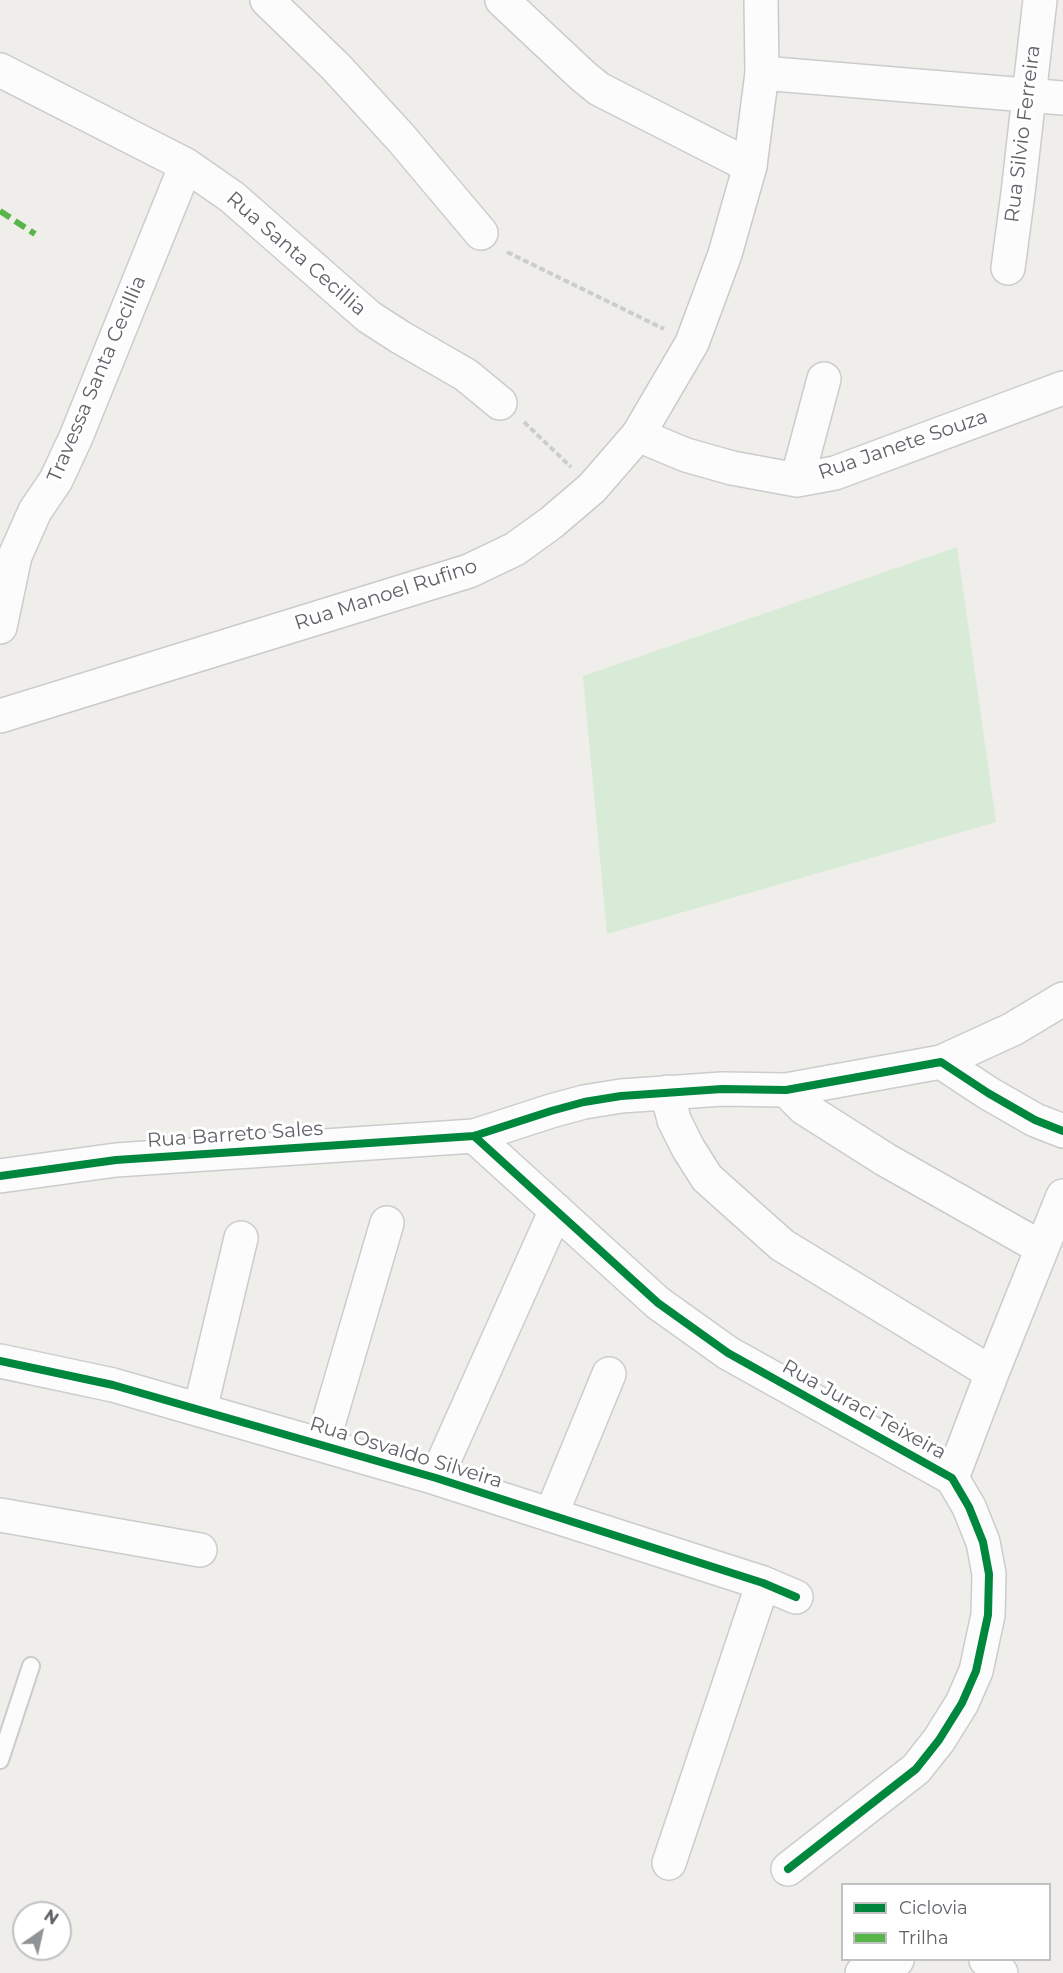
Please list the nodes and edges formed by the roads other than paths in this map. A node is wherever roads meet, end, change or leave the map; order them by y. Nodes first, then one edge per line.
1 (267, 0) edge
2 (502, 0) edge
3 (761, 0) edge
4 (1040, 0) edge
5 (0, 70) edge
6 (762, 73) junction
7 (1028, 94) junction
8 (1063, 98) edge
9 (186, 165) junction
10 (750, 166) junction
11 (481, 233) road end
12 (1008, 268) dead end
13 (824, 379) dead end
14 (1063, 388) edge
15 (500, 403) road end
16 (638, 435) junction
17 (797, 480) junction
18 (0, 627) edge
19 (0, 716) edge
20 (1063, 999) edge
21 (941, 1062) junction
22 (786, 1090) junction
23 (667, 1092) junction
24 (1063, 1131) edge
25 (474, 1136) junction
26 (0, 1176) edge
27 (1063, 1196) edge
28 (556, 1210) junction
29 (387, 1223) dead end
30 (241, 1238) dead end
31 (1042, 1248) junction
32 (0, 1361) edge
33 (992, 1373) junction
34 (609, 1374) dead end
35 (200, 1410) junction
36 (322, 1445) junction
37 (436, 1478) junction
38 (952, 1478) junction
39 (0, 1515) edge
40 (551, 1515) junction
41 (200, 1550) dead end
42 (763, 1583) junction
43 (796, 1597) dead end
44 (31, 1666) dead end
45 (0, 1760) edge
46 (669, 1863) dead end
47 (788, 1869) dead end
48 (892, 1961) edge
49 (988, 1961) edge
50 (862, 1973) edge
51 (1001, 1973) edge

1 - 11 street
2 - 10 street
3 - 6 street, Rua Manoel Rufino
4 - 7 street, Rua Silvio Ferreira
5 - 9 street, Rua Santa Cecillia
6 - 7 street
6 - 10 street, Rua Manoel Rufino
7 - 8 street
7 - 12 street, Rua Silvio Ferreira
9 - 15 street, Rua Santa Cecillia
9 - 18 street, Travessa Santa Cecillia
10 - 16 street, Rua Manoel Rufino
13 - 17 street
14 - 17 street, Rua Janete Souza
16 - 17 street, Rua Janete Souza
16 - 19 street, Rua Manoel Rufino
20 - 21 street, Rua Barreto Sales
21 - 22 street, Rua Barreto Sales
21 - 24 street
22 - 23 street, Rua Barreto Sales
22 - 31 street
23 - 25 street, Rua Barreto Sales
23 - 33 street
25 - 26 street, Rua Barreto Sales
25 - 28 street, Rua Juraci Teixeira
27 - 31 street
28 - 37 street
28 - 38 street, Rua Juraci Teixeira
29 - 36 street
30 - 35 street
31 - 33 street
32 - 35 street, Rua Osvaldo Silveira
33 - 38 street
34 - 40 street
35 - 36 street, Rua Osvaldo Silveira
36 - 37 street, Rua Osvaldo Silveira
37 - 40 street, Rua Osvaldo Silveira
38 - 47 street, Rua Juraci Teixeira
39 - 41 street
40 - 42 street, Rua Osvaldo Silveira
42 - 43 street, Rua Osvaldo Silveira
42 - 46 street
44 - 45 lane
48 - 50 street
49 - 51 street

